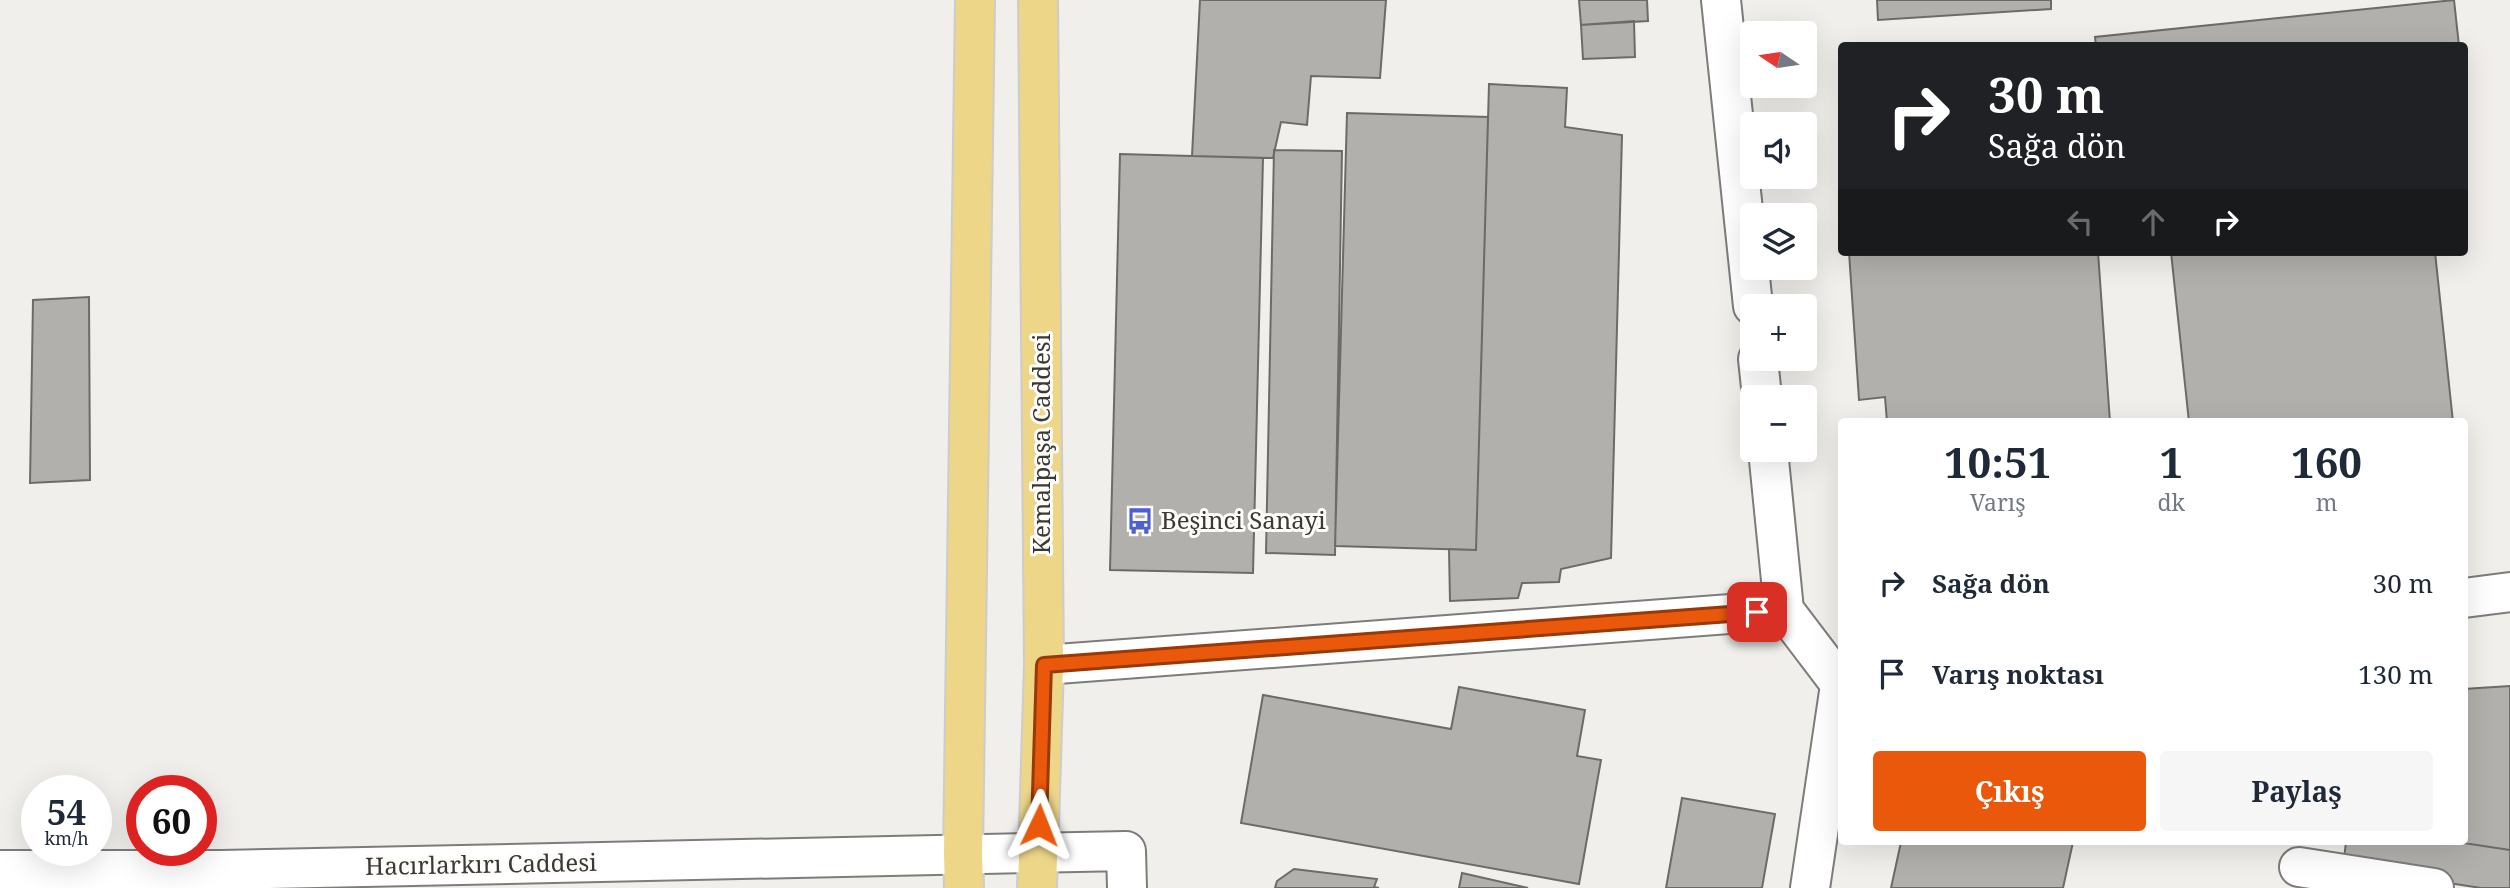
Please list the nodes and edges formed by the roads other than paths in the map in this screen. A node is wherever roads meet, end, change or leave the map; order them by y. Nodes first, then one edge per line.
1 (975, 0) edge
2 (1038, 0) edge
3 (1721, 0) edge
4 (1752, 294) edge
5 (1769, 462) edge
6 (2510, 592) edge
7 (2468, 597) edge
8 (1784, 610) junction
9 (1044, 665) junction
10 (1838, 682) edge
11 (1838, 699) edge
12 (2299, 865) edge
13 (0, 870) edge
14 (1037, 870) edge
15 (964, 871) edge
16 (1126, 888) edge
17 (1810, 888) edge
18 (2434, 888) edge

1 - 15 main road
2 - 9 main road, Kemalpaşa Caddesi
3 - 4 street
5 - 8 street
6 - 7 street
8 - 9 street
8 - 10 street
9 - 14 main road, Kemalpaşa Caddesi
11 - 17 street
12 - 18 street
13 - 15 street, Hacırlarkırı Caddesi
14 - 15 street, Hacırlarkırı Caddesi
14 - 16 street, Hacırlarkırı Caddesi

